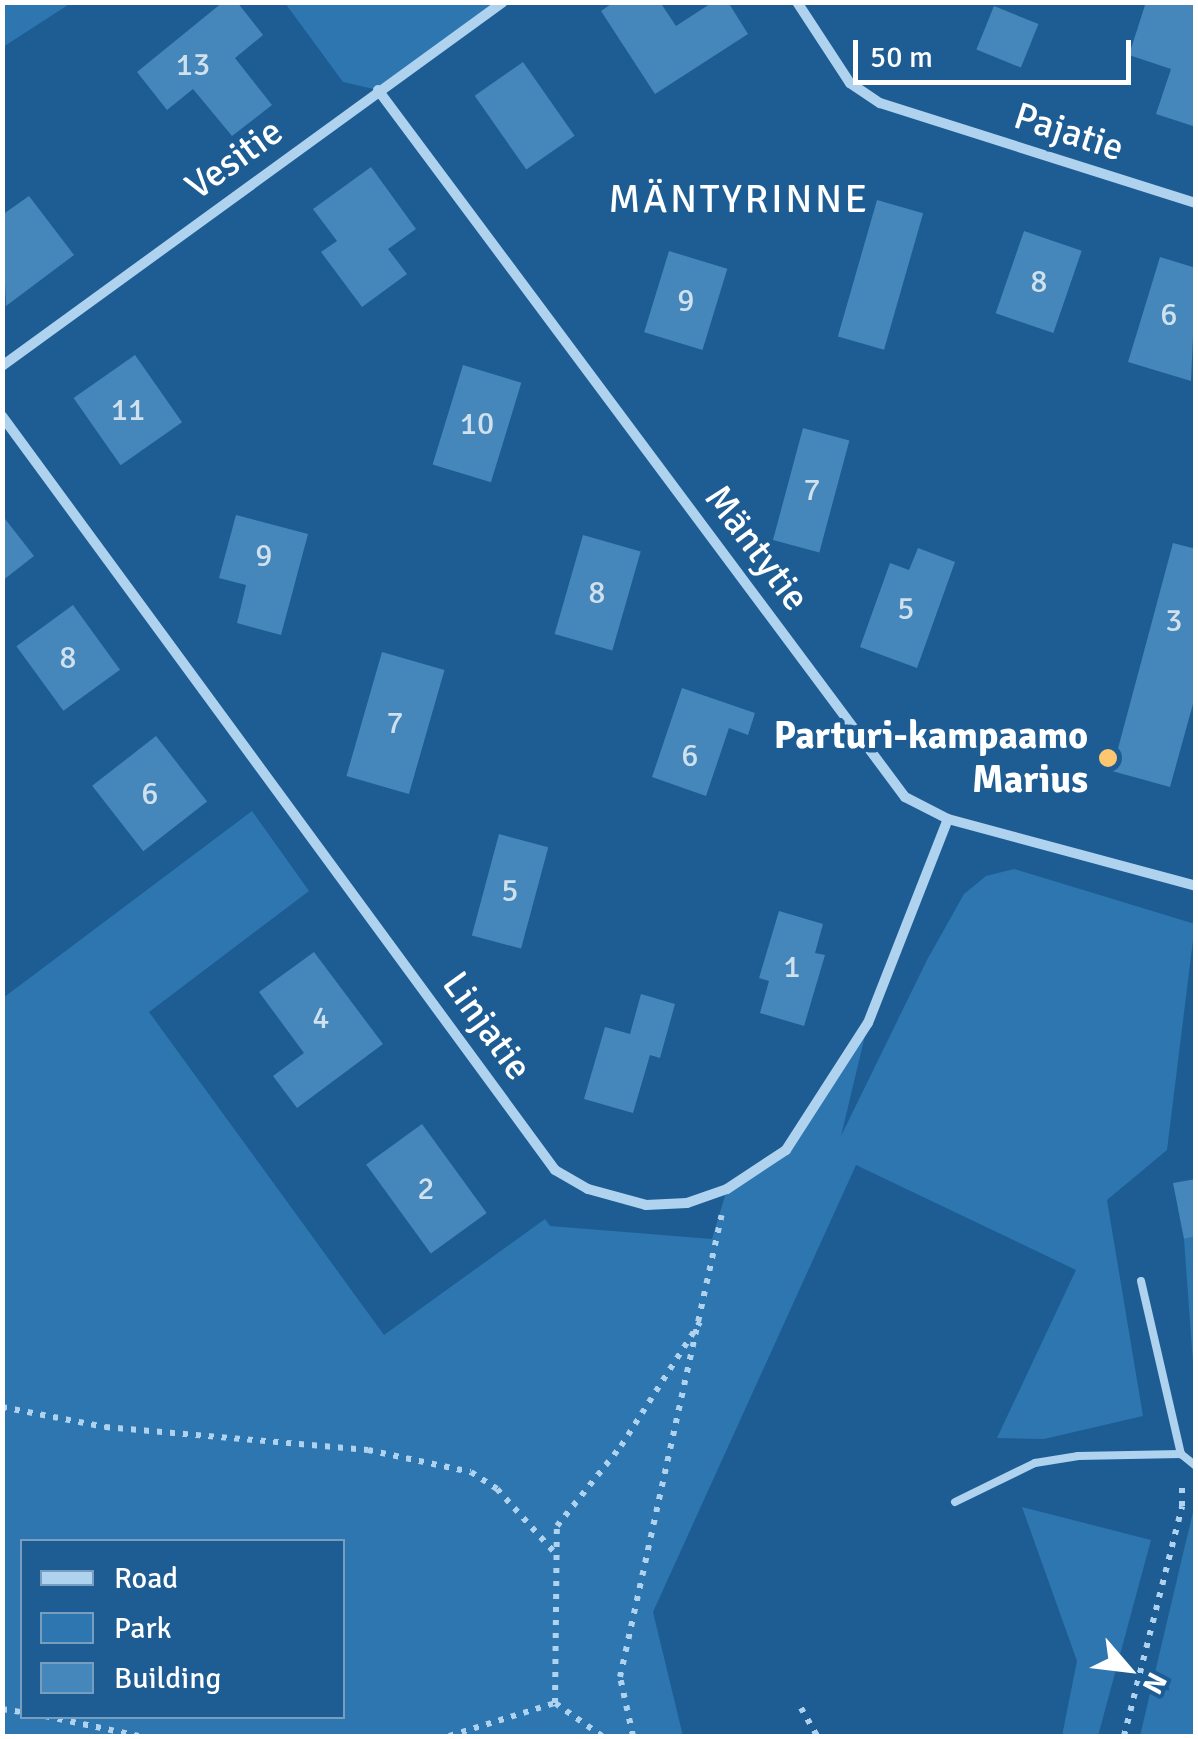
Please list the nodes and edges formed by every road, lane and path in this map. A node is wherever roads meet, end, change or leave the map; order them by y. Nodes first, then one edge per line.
1 (503, 2) edge
2 (797, 2) edge
3 (378, 90) junction
4 (1196, 204) edge
5 (2, 366) edge
6 (2, 416) edge
7 (948, 820) junction
8 (1196, 886) edge
9 (726, 1189) junction
10 (1141, 1281) dead end
11 (703, 1316) junction
12 (2, 1407) edge
13 (1181, 1454) junction
14 (1196, 1466) edge
15 (955, 1502) dead end
16 (556, 1554) junction
17 (555, 1703) junction
18 (801, 1708) dead end
19 (59, 1719) edge
20 (139, 1736) edge
21 (449, 1736) edge
22 (602, 1736) edge
23 (634, 1736) edge
24 (817, 1736) edge
25 (1124, 1736) edge

1 - 3 street, Vesitie
2 - 4 street, Pajatie
3 - 5 street, Vesitie
3 - 7 street, Mäntytie
6 - 9 street, Linjatie
7 - 8 street, Mäntytie
7 - 9 street, Linjatie
9 - 11 path
10 - 13 lane
11 - 16 path
11 - 23 path
12 - 16 path
13 - 14 lane
13 - 15 lane
13 - 25 path
16 - 17 path
17 - 21 path
17 - 22 path
18 - 24 path
19 - 20 path

